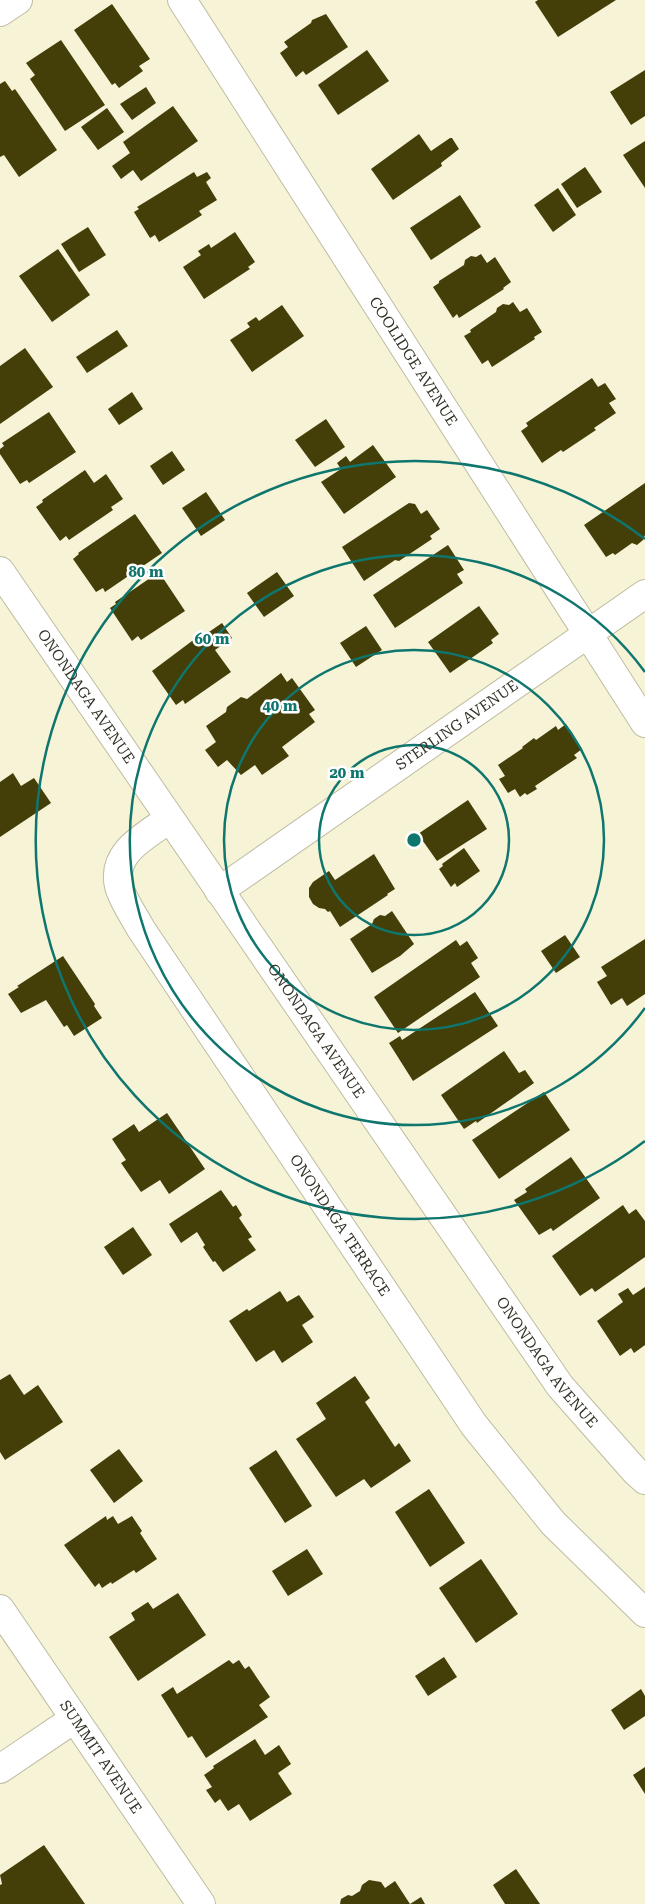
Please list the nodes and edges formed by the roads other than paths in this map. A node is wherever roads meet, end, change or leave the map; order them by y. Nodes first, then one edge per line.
1 (18, 0) edge
2 (182, 0) edge
3 (0, 12) edge
4 (0, 571) edge
5 (645, 594) edge
6 (588, 633) junction
7 (645, 723) edge
8 (170, 819) junction
9 (219, 891) junction
10 (645, 1480) edge
11 (0, 1609) edge
12 (645, 1613) edge
13 (74, 1719) junction
14 (0, 1769) edge
15 (201, 1904) edge

1 - 3 street
2 - 6 street, COOLIDGE AVENUE
4 - 8 street, ONONDAGA AVENUE
5 - 6 street, STERLING AVENUE
6 - 7 street, COOLIDGE AVENUE
6 - 9 street, STERLING AVENUE
8 - 9 street, ONONDAGA AVENUE
8 - 12 street, ONONDAGA TERRACE
9 - 10 street, ONONDAGA AVENUE
11 - 13 street, SUMMIT AVENUE
13 - 14 street
13 - 15 street, SUMMIT AVENUE

